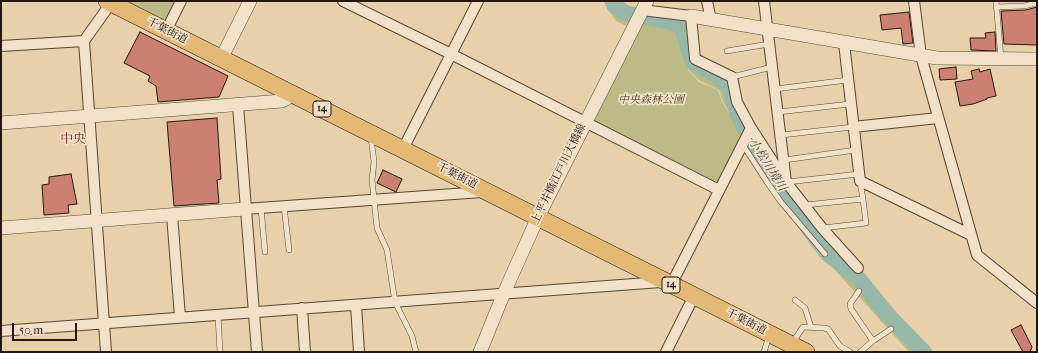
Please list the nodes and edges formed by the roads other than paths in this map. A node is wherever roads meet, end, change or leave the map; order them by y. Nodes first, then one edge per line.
1 (181, 1) edge
2 (250, 1) edge
3 (343, 1) edge
4 (478, 1) edge
5 (707, 1) edge
6 (764, 1) edge
7 (914, 1) edge
8 (109, 2) edge
9 (1037, 3) edge
10 (996, 4) edge
11 (642, 11) edge
12 (690, 16) junction
13 (711, 20) junction
14 (767, 30) junction
15 (166, 31) junction
16 (84, 40) junction
17 (844, 43) junction
18 (769, 44) junction
19 (1, 46) edge
20 (727, 51) dead end
21 (451, 54) junction
22 (921, 56) junction
23 (221, 58) junction
24 (1037, 58) edge
25 (1001, 59) junction
26 (772, 67) junction
27 (732, 77) junction
28 (848, 80) junction
29 (775, 89) junction
30 (289, 93) junction
31 (850, 104) junction
32 (238, 105) junction
33 (778, 112) junction
34 (89, 117) junction
35 (938, 118) junction
36 (585, 122) junction
37 (1, 123) edge
38 (853, 127) junction
39 (370, 133) junction
40 (781, 135) junction
41 (746, 136) junction
42 (403, 149) junction
43 (856, 150) junction
44 (784, 160) junction
45 (860, 178) junction
46 (786, 182) junction
47 (719, 190) junction
48 (488, 191) junction
49 (863, 199) junction
50 (374, 200) junction
51 (284, 206) junction
52 (804, 206) junction
53 (261, 208) junction
54 (245, 209) junction
55 (172, 215) junction
56 (538, 217) junction
57 (96, 221) junction
58 (1, 228) edge
59 (822, 228) junction
60 (971, 235) junction
61 (288, 250) dead end
62 (265, 252) dead end
63 (825, 254) dead end
64 (858, 268) dead end
65 (667, 283) junction
66 (858, 291) dead end
67 (504, 293) junction
68 (694, 296) junction
69 (795, 300) dead end
70 (396, 302) junction
71 (1037, 303) edge
72 (356, 305) junction
73 (302, 308) junction
74 (254, 311) junction
75 (218, 314) junction
76 (180, 317) junction
77 (104, 323) junction
78 (811, 327) junction
79 (891, 329) dead end
80 (1, 330) edge
81 (770, 334) junction
82 (873, 341) junction
83 (798, 348) edge
84 (106, 352) edge
85 (220, 352) edge
86 (257, 352) edge
87 (305, 352) edge
88 (359, 352) edge
89 (416, 352) edge
90 (480, 352) edge
91 (666, 352) edge
92 (764, 352) edge
93 (850, 352) edge
94 (860, 352) edge

1 - 15 street
2 - 23 street
3 - 21 street
4 - 21 street
5 - 13 street
6 - 14 street
7 - 22 street
8 - 15 highway, 千葉街道 / 14
8 - 16 street
9 - 10 lane
10 - 25 lane
11 - 12 street
11 - 36 street, 上平井橋江戸川大橋線
12 - 13 street
12 - 27 street
13 - 14 street
14 - 17 street
14 - 18 street
15 - 23 highway, 千葉街道 / 14
16 - 19 street
16 - 34 street
17 - 22 street
17 - 28 street
18 - 20 lane
18 - 26 street
21 - 36 street
21 - 42 street
22 - 25 street
22 - 35 street
23 - 30 highway, 千葉街道 / 14
24 - 25 street
26 - 27 lane
26 - 29 street
27 - 41 street
28 - 29 lane
28 - 31 street
29 - 33 street
30 - 32 street
30 - 39 highway, 千葉街道 / 14
31 - 33 lane
31 - 38 street
32 - 34 street
32 - 54 street
33 - 40 street
34 - 37 street
34 - 57 street
35 - 38 street
35 - 60 street
36 - 47 street
36 - 56 street, 上平井橋江戸川大橋線
38 - 40 lane
38 - 43 street
39 - 42 highway, 千葉街道 / 14
39 - 50 lane
40 - 44 street
41 - 46 street
41 - 47 street
41 - 63 lane
42 - 48 highway, 千葉街道 / 14
43 - 44 lane
43 - 45 street
44 - 46 street
45 - 46 lane
45 - 49 lane
45 - 60 street
46 - 52 street
47 - 65 street
48 - 50 street
48 - 56 highway, 千葉街道 / 14
49 - 52 lane
49 - 59 lane
50 - 51 street
50 - 70 lane
51 - 53 street
51 - 61 lane
52 - 59 street
53 - 54 street
53 - 62 lane
54 - 55 street
54 - 74 street
55 - 57 street
55 - 76 street
56 - 65 highway, 千葉街道 / 14
56 - 67 street, 上平井橋江戸川大橋線
57 - 58 street
57 - 77 street
59 - 64 street
60 - 71 street
65 - 67 street
65 - 68 highway, 千葉街道 / 14
66 - 82 lane
67 - 70 street
67 - 90 street, 上平井橋江戸川大橋線
68 - 81 highway, 千葉街道 / 14
68 - 91 street
69 - 78 lane
70 - 72 street
70 - 89 lane
72 - 73 street
72 - 88 street
73 - 74 street
73 - 87 street
74 - 75 street
74 - 86 street
75 - 76 street
75 - 85 lane
76 - 77 street
77 - 80 street
77 - 84 street
78 - 83 lane
78 - 93 lane
79 - 82 lane
81 - 83 highway, 千葉街道 / 14
81 - 92 lane
82 - 94 lane

